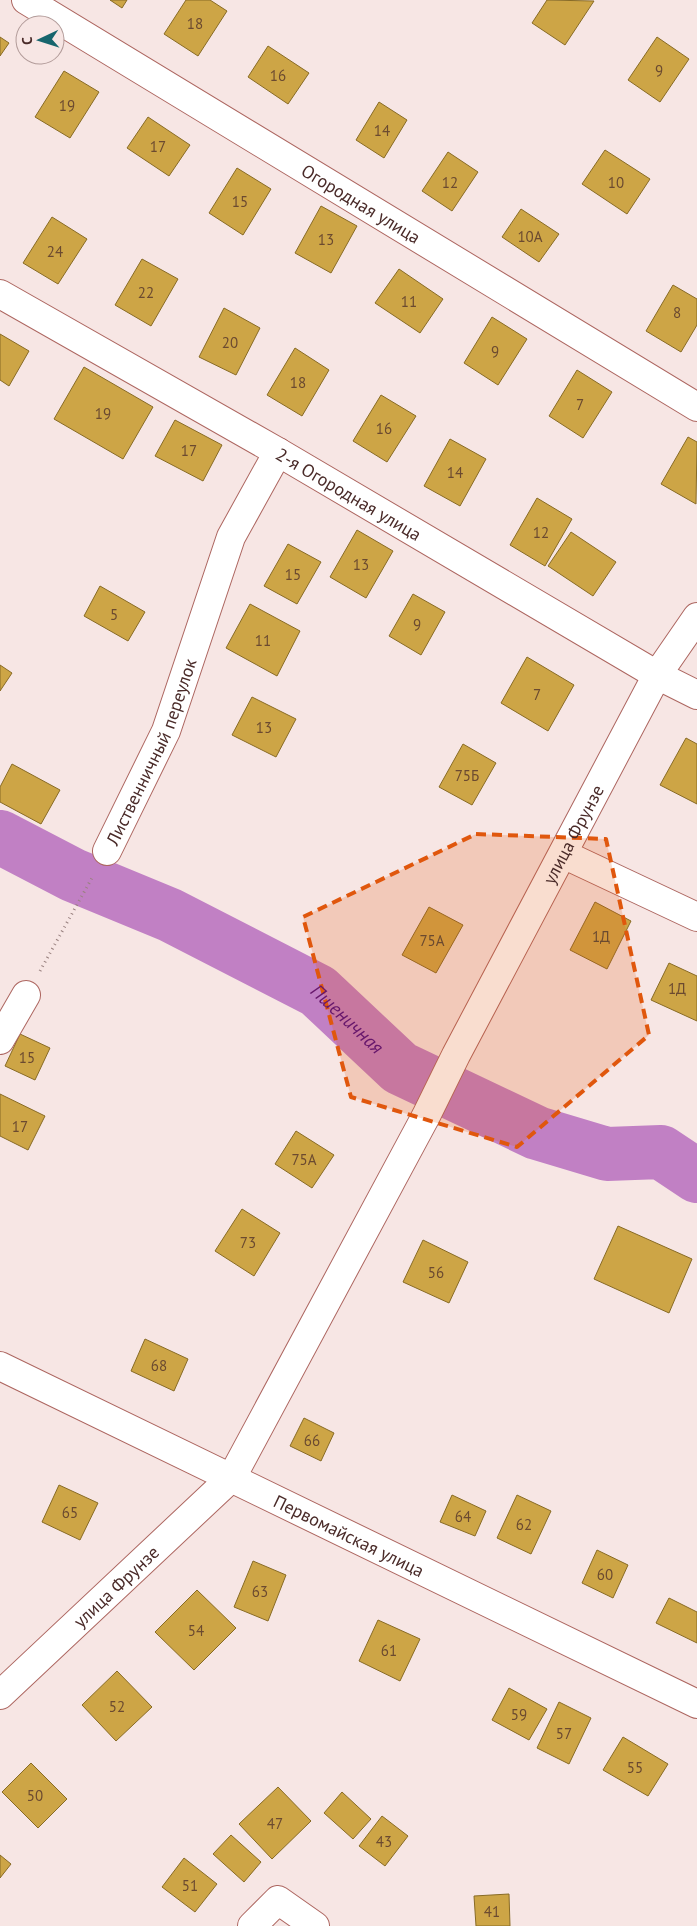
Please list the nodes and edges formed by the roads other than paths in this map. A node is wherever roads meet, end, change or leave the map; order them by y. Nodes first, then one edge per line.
1 (26, 0) edge
2 (0, 294) edge
3 (697, 407) edge
4 (278, 452) junction
5 (697, 617) edge
6 (658, 675) junction
7 (697, 695) edge
8 (107, 851) road end
9 (562, 854) junction
10 (697, 917) edge
11 (26, 996) road end
12 (0, 1040) edge
13 (0, 1366) edge
14 (232, 1477) junction
15 (0, 1695) edge
16 (697, 1704) edge
17 (252, 1926) edge
18 (315, 1926) edge

1 - 3 street, Огородная улица
2 - 4 street, 2-я Огородная улица
4 - 6 street, 2-я Огородная улица
4 - 8 street, Лиственничный переулок
5 - 6 street, улица Фрунзе
6 - 7 street, 2-я Огородная улица
6 - 9 street, улица Фрунзе
9 - 10 street
9 - 14 street, улица Фрунзе
11 - 12 street
13 - 14 street, Первомайская улица
14 - 15 street, улица Фрунзе
14 - 16 street, Первомайская улица
17 - 18 street

